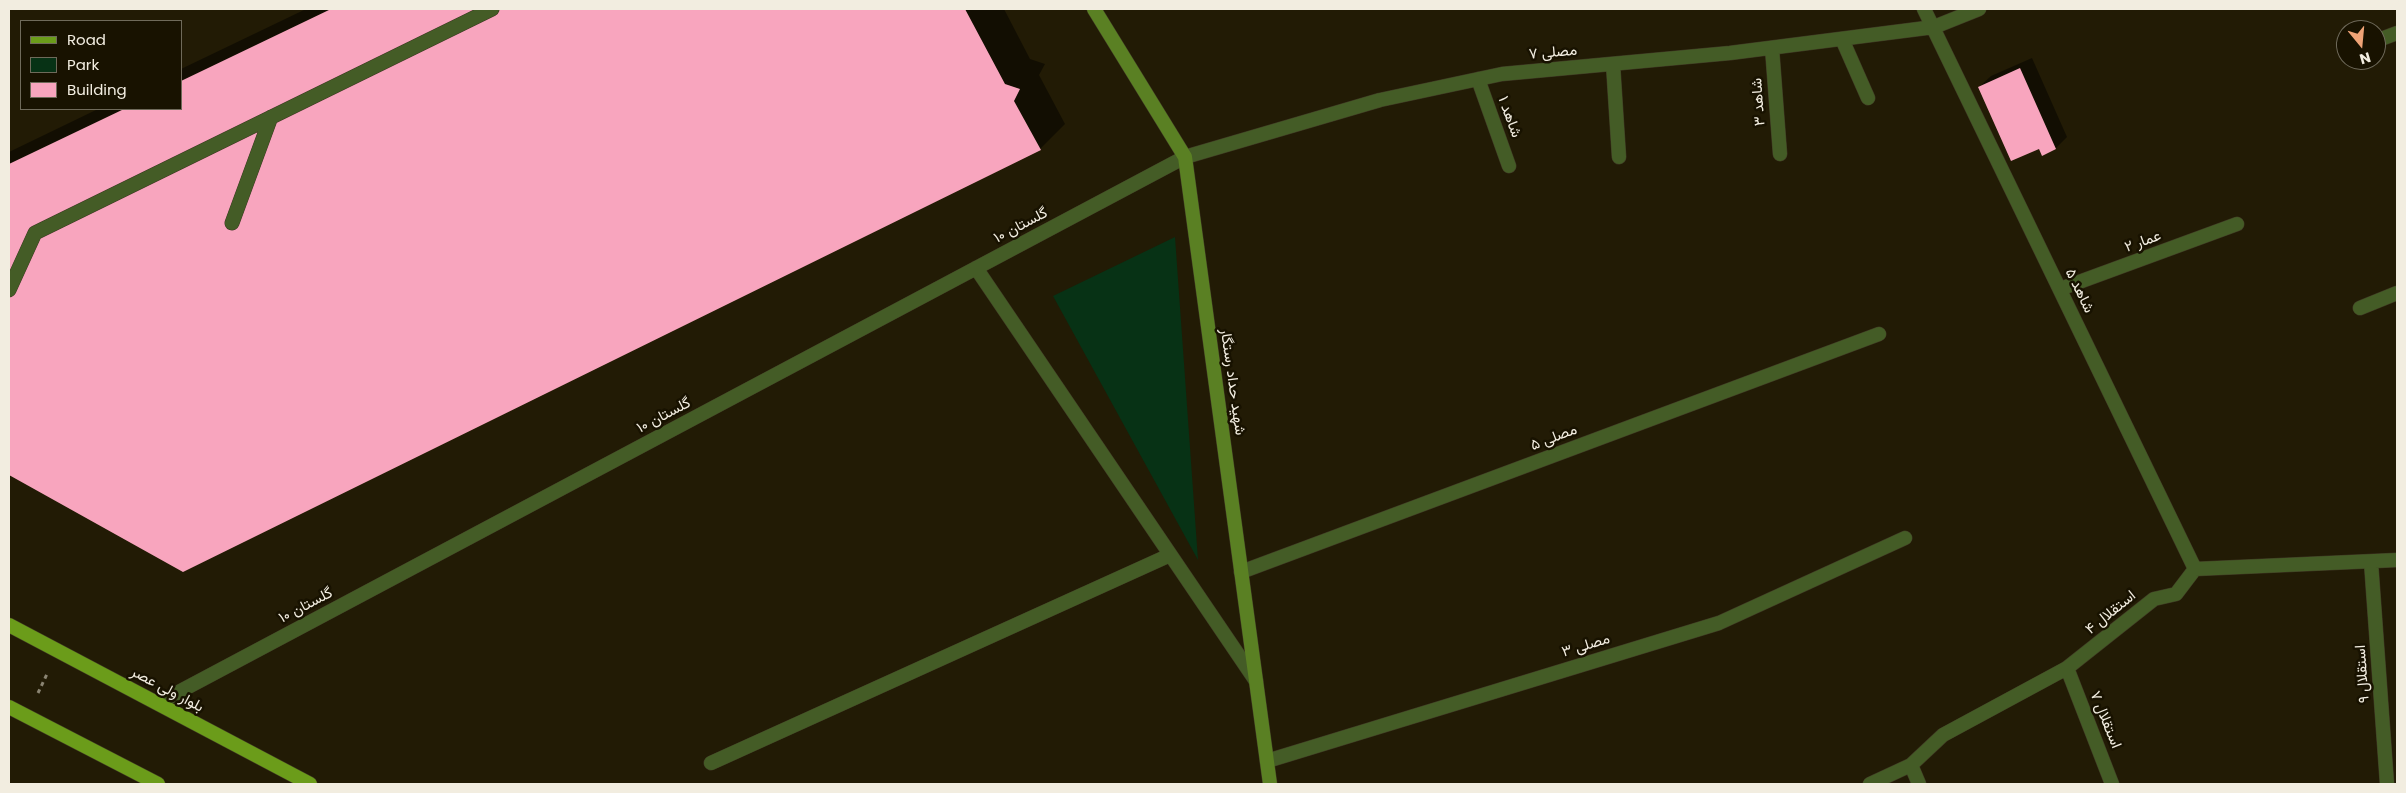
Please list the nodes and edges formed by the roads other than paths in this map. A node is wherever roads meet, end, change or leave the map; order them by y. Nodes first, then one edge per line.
1 (492, 9) edge
2 (1094, 9) edge
3 (1924, 9) edge
4 (1979, 9) edge
5 (1934, 27) junction
6 (1842, 39) junction
7 (1772, 48) junction
8 (1614, 64) junction
9 (1478, 79) junction
10 (1868, 98) dead end
11 (271, 117) junction
12 (1780, 154) dead end
13 (1619, 157) dead end
14 (1185, 158) junction
15 (1509, 166) dead end
16 (232, 223) dead end
17 (2237, 224) dead end
18 (976, 268) junction
19 (9, 290) edge
20 (2060, 290) junction
21 (2397, 293) edge
22 (2360, 308) dead end
23 (1879, 334) dead end
24 (1905, 538) dead end
25 (1170, 555) junction
26 (2397, 560) edge
27 (2371, 562) junction
28 (2194, 569) junction
29 (1241, 572) junction
30 (9, 625) edge
31 (2067, 668) junction
32 (1256, 681) junction
33 (158, 703) junction
34 (9, 707) edge
35 (1267, 761) junction
36 (711, 763) dead end
37 (1911, 765) junction
38 (158, 784) edge
39 (310, 784) edge
40 (1270, 784) edge
41 (1870, 784) edge
42 (1919, 784) edge
43 (2112, 784) edge
44 (2387, 784) edge

1 - 11 street
2 - 14 main road, شهید حداد رستگار
3 - 5 street, شاهد ۵
4 - 5 street, مصلی ۷
5 - 6 street, مصلی ۷
5 - 20 street, شاهد ۵
6 - 7 street, مصلی ۷
6 - 10 street
7 - 8 street, مصلی ۷
7 - 12 street, شاهد ۳
8 - 9 street, مصلی ۷
8 - 13 street
9 - 14 street, مصلی ۷
9 - 15 street, شاهد ۱
11 - 16 street
11 - 19 street
14 - 18 street, گلستان ۱۰
14 - 29 main road, شهید حداد رستگار
17 - 20 street, عمار ۲
18 - 25 street
18 - 33 street, گلستان ۱۰
20 - 28 street, شاهد ۵
21 - 22 street
23 - 29 street, مصلی ۵
24 - 35 street, مصلی ۳
25 - 32 street
25 - 36 street
26 - 27 street
27 - 28 street
27 - 44 street, استقلال ۹
28 - 31 street, استقلال ۴
29 - 32 main road, شهید حداد رستگار
30 - 33 main road, بلوار ولی عصر
31 - 37 street, استقلال ۴
31 - 43 street, استقلال ۷
32 - 35 main road, شهید حداد رستگار
33 - 39 main road, بلوار ولی عصر
34 - 38 main road
35 - 40 main road, شهید حداد رستگار
37 - 41 street, استقلال ۴
37 - 42 street

